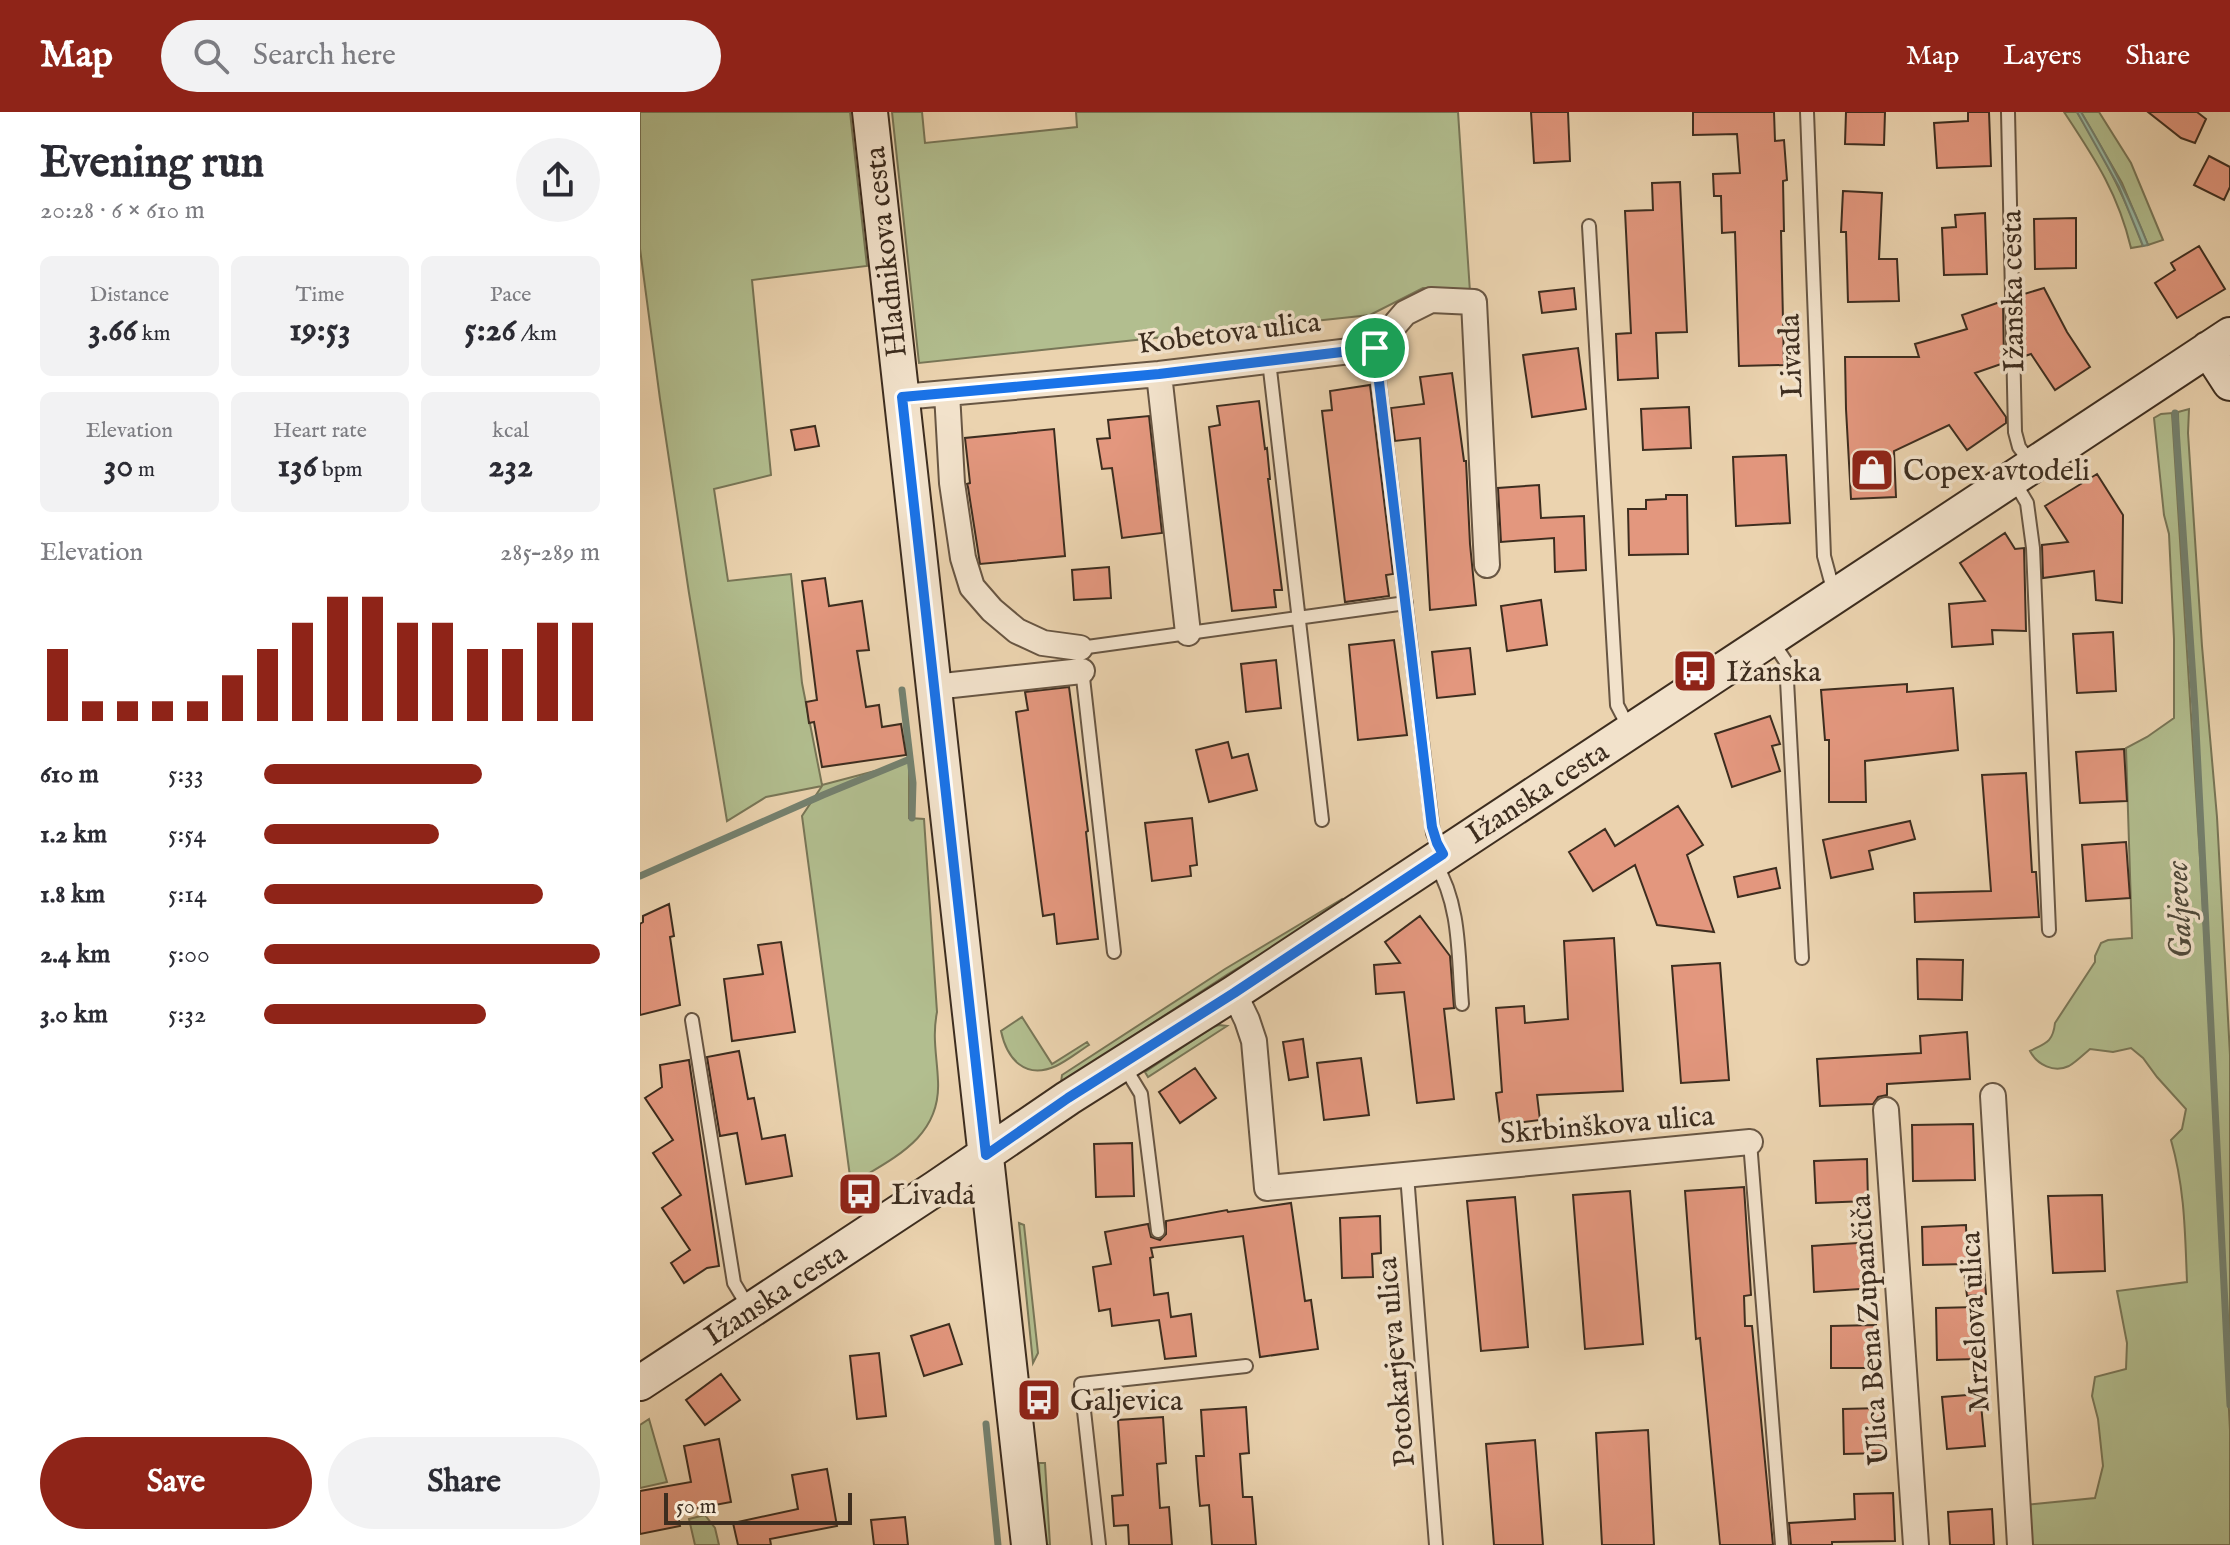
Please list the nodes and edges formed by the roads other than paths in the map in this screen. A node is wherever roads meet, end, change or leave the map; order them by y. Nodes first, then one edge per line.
1 (870, 112) edge
2 (1807, 112) edge
3 (2008, 112) edge
4 (1589, 226) dead end
5 (2219, 342) edge
6 (1375, 348) junction
7 (1269, 361) junction
8 (1159, 374) junction
9 (2230, 383) edge
10 (947, 393) junction
11 (902, 397) junction
12 (2022, 472) junction
13 (1487, 565) dead end
14 (1835, 596) junction
15 (1406, 603) junction
16 (1297, 618) junction
17 (1188, 633) junction
18 (1770, 638) junction
19 (1081, 659) junction
20 (934, 687) junction
21 (1630, 730) junction
22 (1322, 820) dead end
23 (1438, 857) junction
24 (2049, 930) dead end
25 (1114, 952) dead end
26 (1802, 958) dead end
27 (1234, 993) junction
28 (1462, 1004) dead end
29 (692, 1020) dead end
30 (1122, 1063) junction
31 (1993, 1096) dead end
32 (1886, 1110) dead end
33 (1750, 1142) joint
34 (986, 1155) junction
35 (1407, 1175) junction
36 (1158, 1231) dead end
37 (750, 1311) junction
38 (1246, 1366) dead end
39 (640, 1383) edge
40 (1029, 1545) edge
41 (1099, 1545) edge
42 (1436, 1545) edge
43 (1782, 1545) edge
44 (1916, 1545) edge
45 (2020, 1545) edge

1 - 11 main road, Hladnikova cesta
2 - 14 lane, Livada
3 - 12 lane, Ižanska cesta
4 - 21 lane
5 - 9 main road
5 - 12 main road, Ižanska cesta
6 - 7 street, Kobetova ulica
6 - 13 street
6 - 15 lane
7 - 8 street, Kobetova ulica
7 - 16 lane
8 - 10 street, Kobetova ulica
8 - 17 street
10 - 11 street, Kobetova ulica
10 - 19 street
11 - 20 main road, Hladnikova cesta
12 - 14 main road, Ižanska cesta
12 - 24 lane
14 - 18 main road, Ižanska cesta
15 - 16 lane
15 - 23 lane
16 - 17 lane
16 - 22 lane
17 - 19 lane
18 - 21 main road, Ižanska cesta
18 - 26 lane
19 - 20 street
19 - 25 lane
20 - 34 main road, Hladnikova cesta
21 - 23 main road, Ižanska cesta
23 - 27 main road, Ižanska cesta
23 - 28 lane
27 - 30 main road, Ižanska cesta
27 - 35 street, Skrbinškova ulica
29 - 37 lane
30 - 34 main road, Ižanska cesta
30 - 36 lane
31 - 45 street, Mrzelova ulica
32 - 44 street, Ulica Bena Zupančiča
33 - 35 street, Skrbinškova ulica
33 - 43 lane, Skrbinškova ulica
34 - 37 main road, Ižanska cesta
34 - 40 main road, Hladnikova cesta
35 - 42 lane, Potokarjeva ulica
37 - 39 main road, Ižanska cesta
38 - 41 lane

